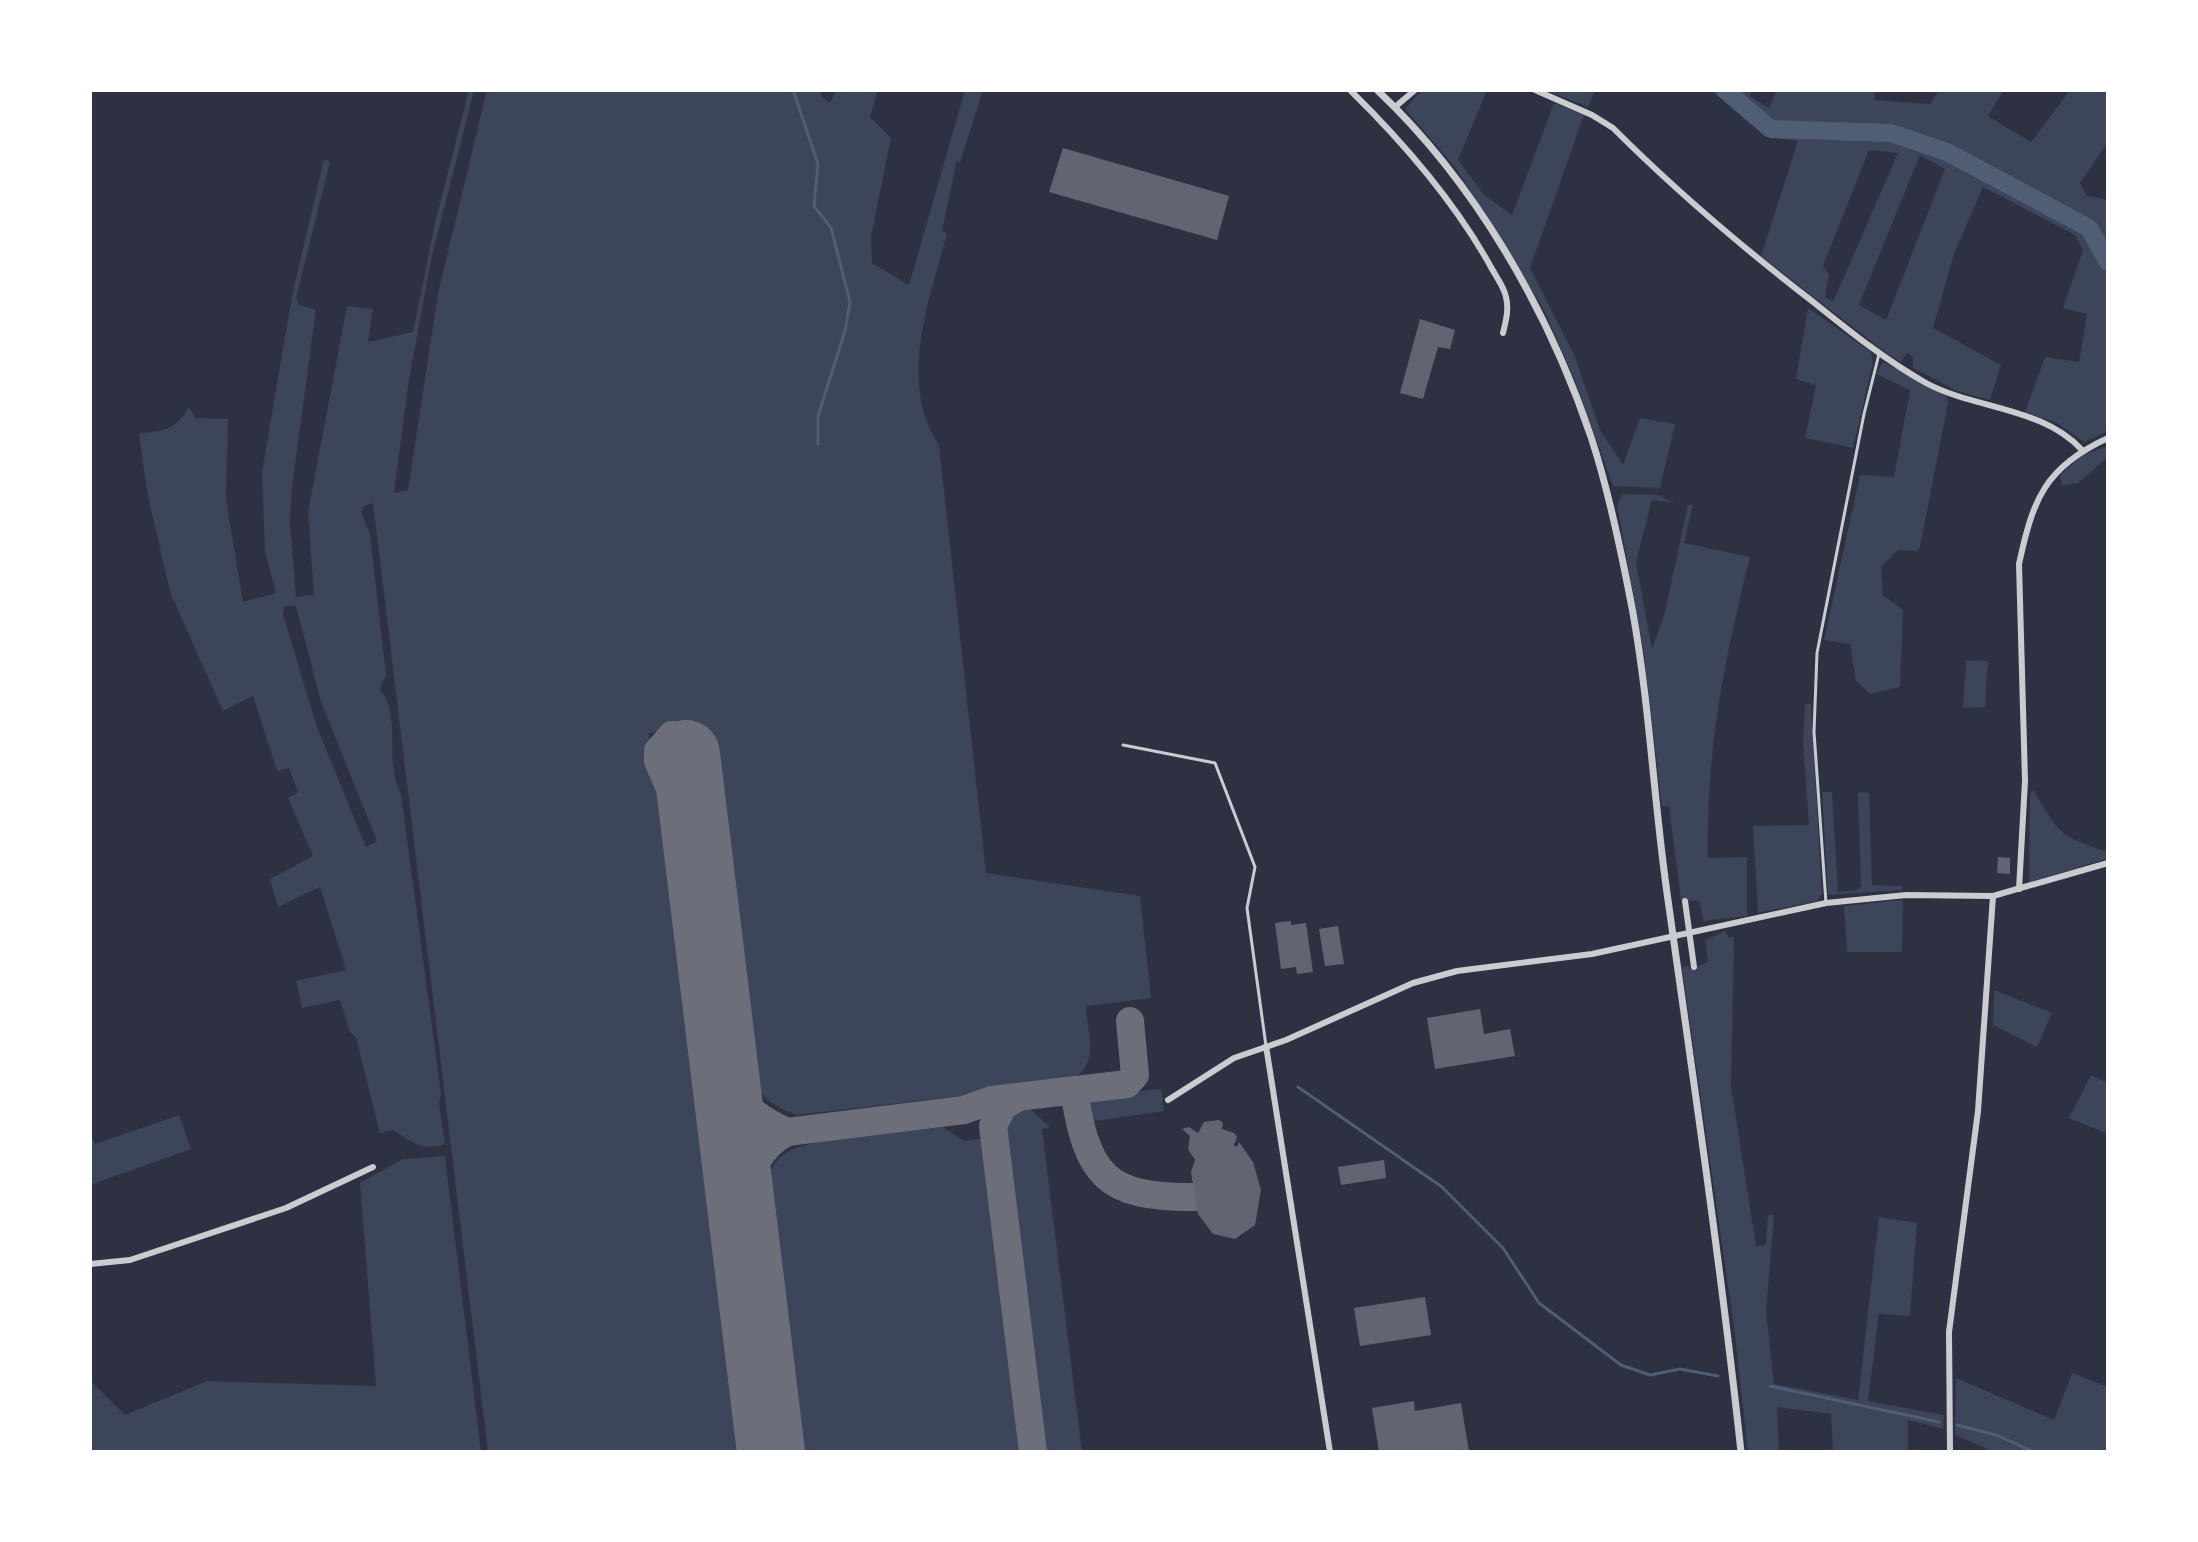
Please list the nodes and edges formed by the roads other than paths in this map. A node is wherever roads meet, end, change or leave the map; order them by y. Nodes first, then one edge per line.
1 (1350, 90) edge
2 (1377, 90) edge
3 (1415, 90) edge
4 (1535, 90) edge
5 (1395, 107) junction
6 (1503, 333) dead end
7 (1879, 354) junction
8 (2108, 438) edge
9 (2082, 450) junction
10 (1123, 745) dead end
11 (2108, 863) edge
12 (2019, 889) junction
13 (1993, 896) junction
14 (1685, 901) dead end
15 (1826, 903) junction
16 (1691, 934) junction
17 (1673, 938) junction
18 (1694, 967) dead end
19 (1266, 1046) junction
20 (1168, 1100) dead end
21 (373, 1167) dead end
22 (90, 1264) edge
23 (1330, 1452) edge
24 (1741, 1452) edge
25 (1950, 1452) edge

1 - 6 street
2 - 5 street
3 - 5 street
4 - 7 street
5 - 17 street
7 - 9 street
7 - 15 lane
8 - 9 street
9 - 12 street
10 - 19 lane
11 - 12 street
12 - 13 street
13 - 15 street
13 - 25 street
14 - 16 street
15 - 16 street
16 - 17 street
16 - 18 street
17 - 19 street
17 - 24 street
19 - 20 street
19 - 23 street
21 - 22 street

